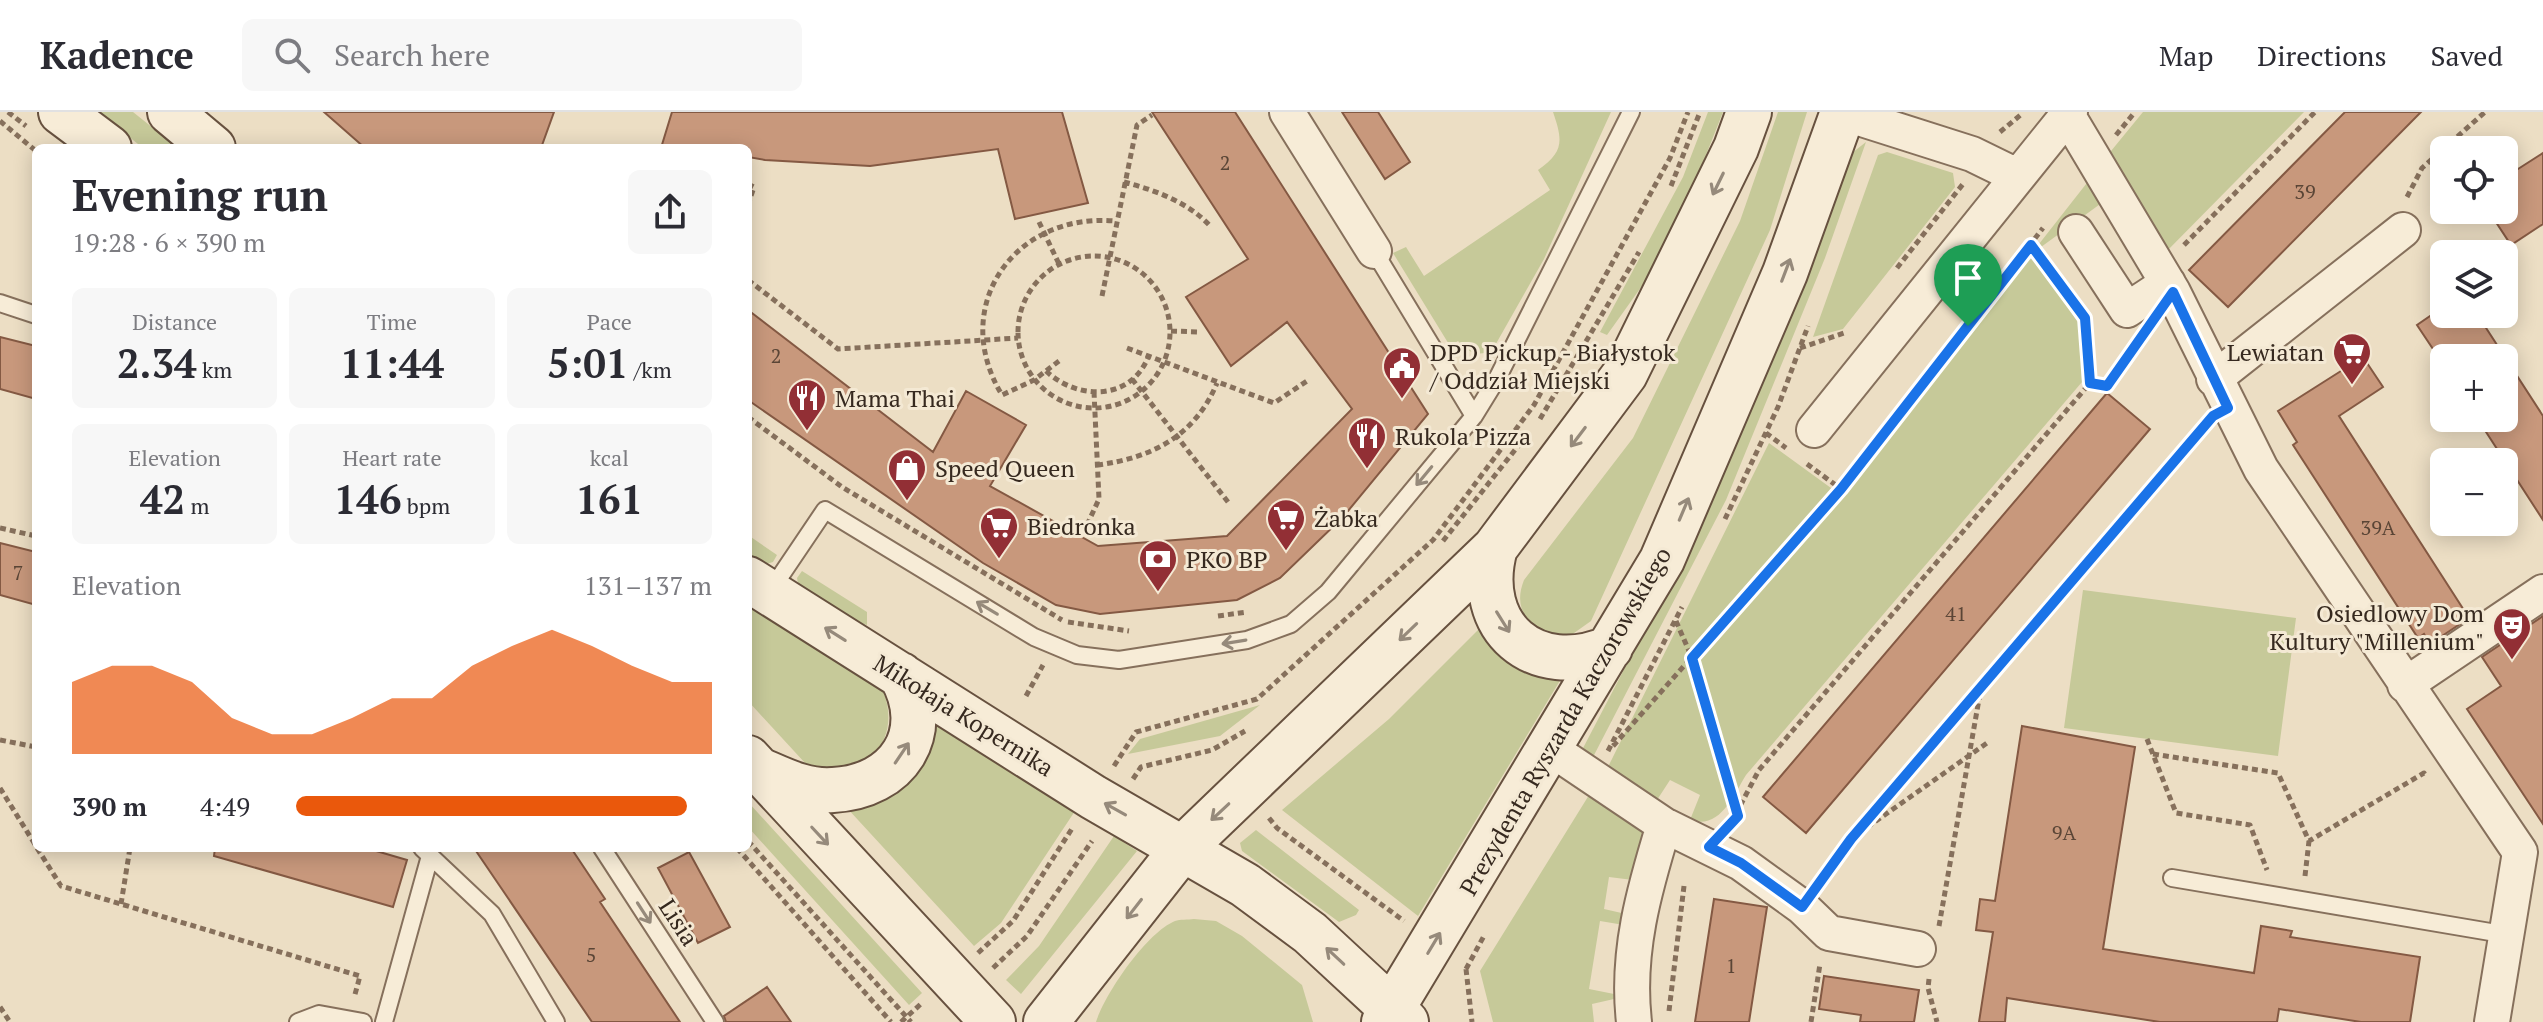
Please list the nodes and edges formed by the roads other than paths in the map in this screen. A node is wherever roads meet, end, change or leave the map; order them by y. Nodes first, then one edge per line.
1 (61, 112) edge
2 (170, 112) edge
3 (1287, 112) edge
4 (1631, 112) edge
5 (1749, 112) edge
6 (1843, 113) edge
7 (2069, 114) edge
8 (104, 144) edge
9 (208, 144) edge
10 (2017, 176) junction
11 (2062, 226) road end
12 (2403, 230) road end
13 (1374, 251) joint
14 (2164, 276) junction
15 (0, 303) edge
16 (32, 314) edge
17 (2221, 393) junction
18 (1474, 416) junction
19 (1814, 430) dead end
20 (1495, 548) junction
21 (758, 586) edge
22 (2543, 592) edge
23 (1610, 648) junction
24 (901, 675) junction
25 (2405, 685) junction
26 (1551, 749) junction
27 (752, 763) edge
28 (1687, 836) junction
29 (1183, 848) junction
30 (426, 852) edge
31 (605, 852) edge
32 (2172, 878) dead end
33 (2508, 935) junction
34 (1928, 954) road end
35 (979, 1007) edge
36 (1394, 1018) edge
37 (356, 1020) edge
38 (298, 1022) edge
39 (384, 1022) edge
40 (556, 1022) edge
41 (715, 1022) edge
42 (1046, 1022) edge
43 (1634, 1022) edge
44 (2492, 1022) edge

1 - 8 main road
2 - 9 main road
3 - 13 street
4 - 18 lane
5 -> 20 main road
6 - 10 street
23 -> 6 main road, Prezydenta Ryszarda Kaczorowskiego
7 - 10 street
7 - 14 street
10 - 19 street
11 - 14 street
12 - 17 street
13 - 18 lane
14 - 17 street
15 - 16 lane
17 - 25 street
18 -> 21 lane
20 -> 23 main road
20 -> 29 main road
24 -> 21 main road, Mikołaja Kopernika
22 - 25 street
23 - 26 main road, Prezydenta Ryszarda Kaczorowskiego
27 -> 24 main road
29 -> 24 main road, Mikołaja Kopernika
25 - 33 street
26 - 28 street
26 - 36 main road, Prezydenta Ryszarda Kaczorowskiego
27 -> 35 main road
28 - 34 street
28 - 43 street
36 -> 29 main road, Mikołaja Kopernika
29 -> 42 main road
30 - 39 lane
30 - 40 lane
31 -> 41 lane, Lisia
32 - 33 lane
33 - 44 street
37 - 38 lane

